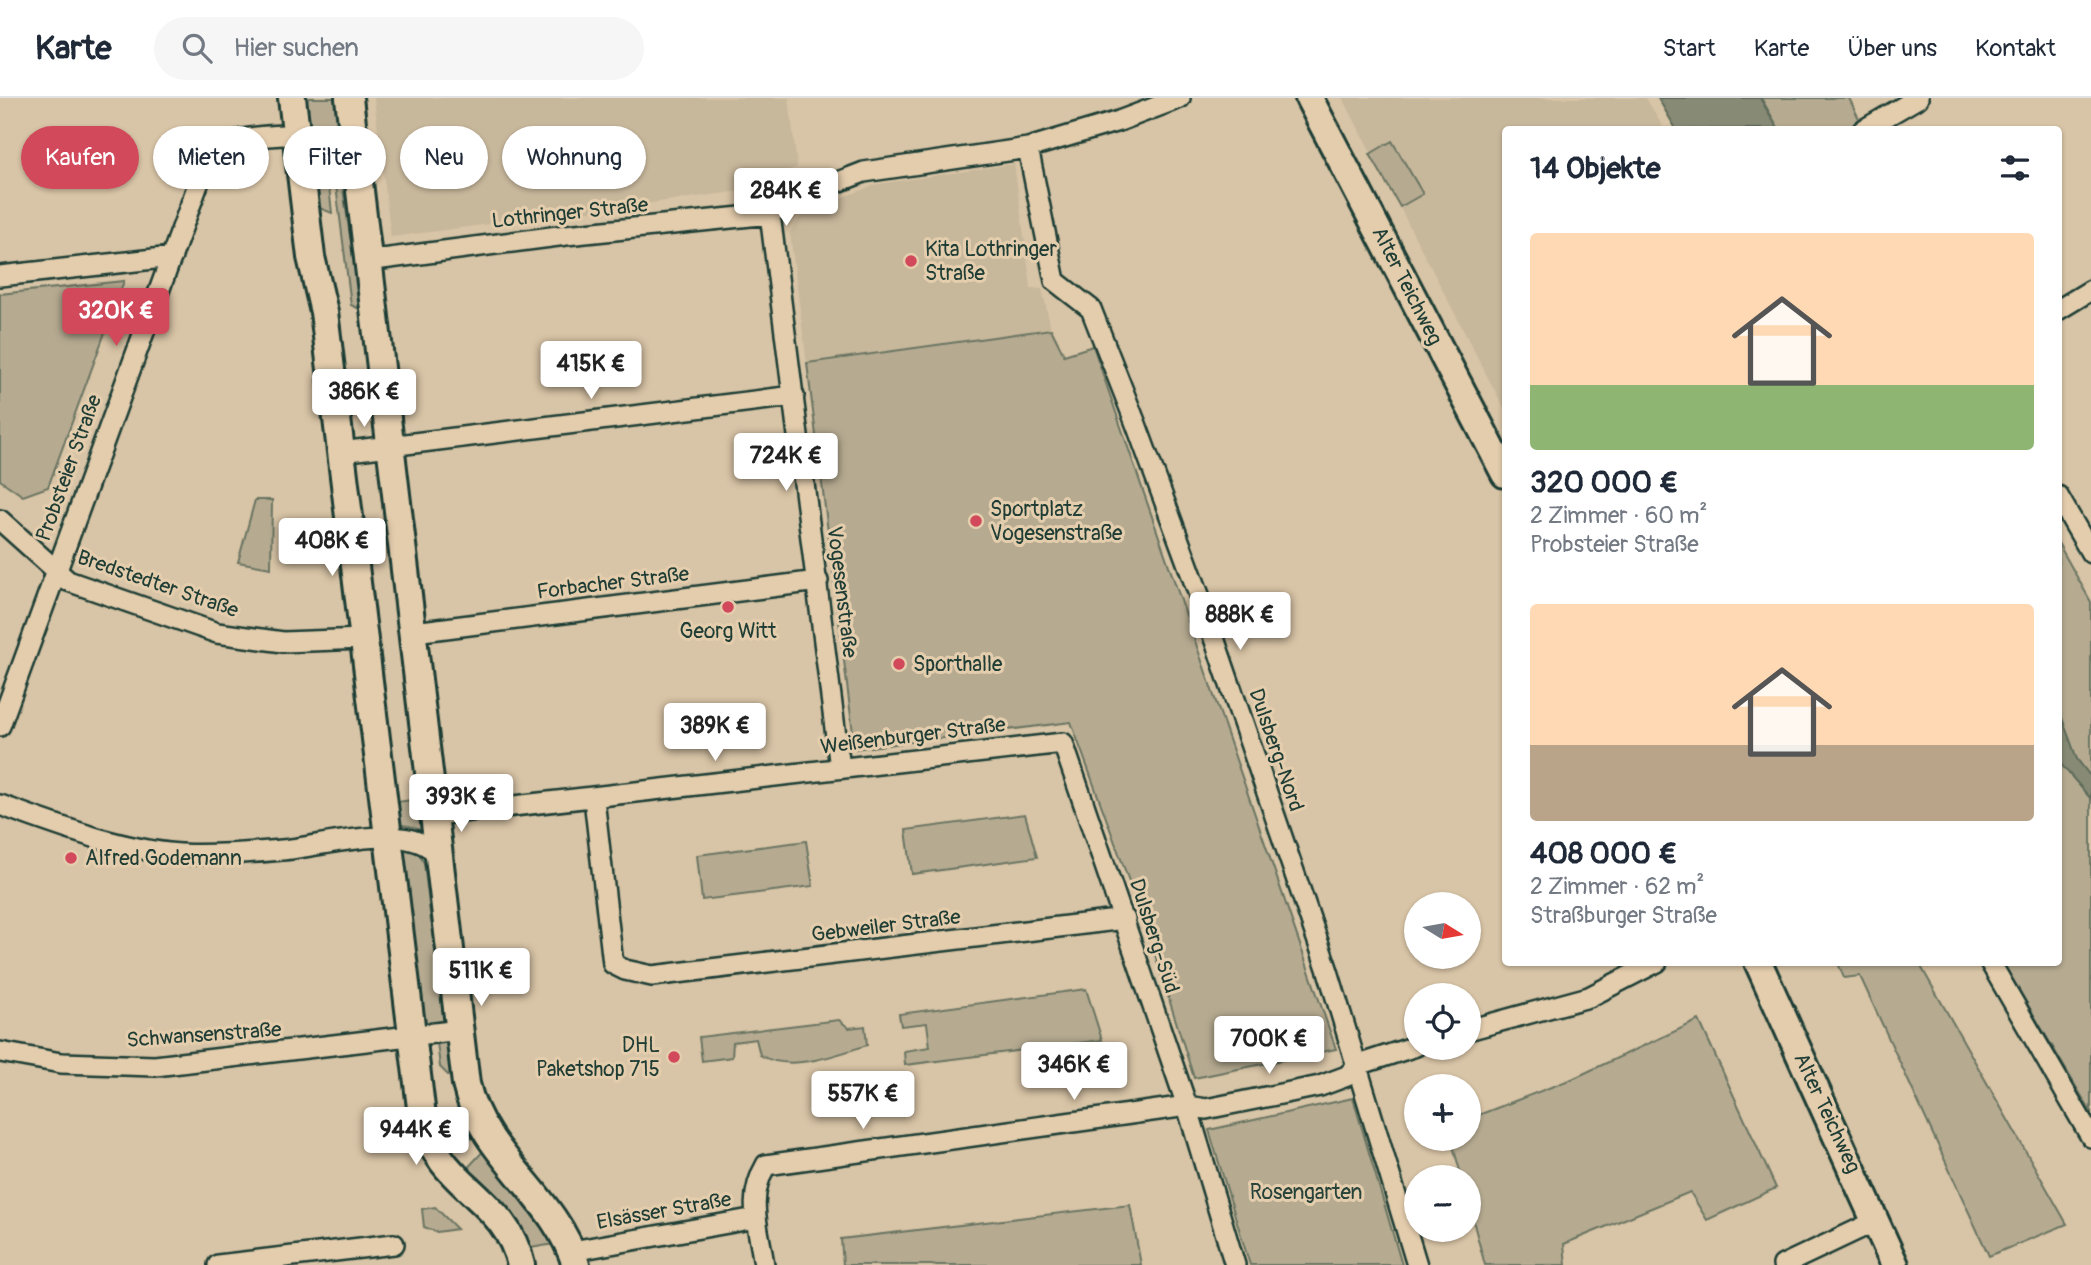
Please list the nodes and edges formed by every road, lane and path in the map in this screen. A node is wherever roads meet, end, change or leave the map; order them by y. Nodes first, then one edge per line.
1 (292, 98) edge
2 (349, 98) edge
3 (1180, 98) edge
4 (1310, 98) edge
5 (1917, 98) edge
6 (296, 126) edge
7 (1870, 126) edge
8 (283, 136) edge
9 (1028, 148) junction
10 (303, 189) edge
11 (770, 214) junction
12 (172, 257) junction
13 (367, 261) junction
14 (0, 276) edge
15 (2091, 290) edge
16 (2062, 308) edge
17 (794, 396) junction
18 (392, 446) junction
19 (341, 452) junction
20 (1502, 468) edge
21 (2062, 503) edge
22 (0, 520) edge
23 (2091, 553) edge
24 (56, 571) junction
25 (818, 581) junction
26 (414, 632) junction
27 (363, 639) junction
28 (0, 726) edge
29 (1063, 743) joint
30 (840, 768) junction
31 (594, 799) junction
32 (0, 805) edge
33 (435, 815) junction
34 (388, 837) junction
35 (440, 858) junction
36 (1125, 919) junction
37 (1649, 966) edge
38 (1760, 966) edge
39 (1992, 966) edge
40 (1481, 1026) edge
41 (460, 1030) junction
42 (412, 1038) junction
43 (1404, 1050) edge
44 (0, 1052) edge
45 (1358, 1065) junction
46 (1187, 1106) junction
47 (2091, 1137) edge
48 (757, 1218) junction
49 (1876, 1221) junction
50 (394, 1244) dead end
51 (574, 1258) edge
52 (302, 1261) edge
53 (218, 1265) edge
54 (521, 1265) edge
55 (764, 1265) edge
56 (1235, 1265) edge
57 (1417, 1265) edge
58 (1783, 1265) edge
59 (1895, 1265) edge

1 - 6 main road
2 - 13 main road
3 - 9 street, Lothringer Straße
4 - 20 main road, Alter Teichweg
5 - 7 street
8 - 12 street, Probsteier Straße
9 - 11 street, Lothringer Straße
9 - 45 street, Dulsberg-Nord
10 - 19 main road
11 - 13 street, Lothringer Straße
11 - 17 street, Vogesenstraße
12 - 14 street
12 - 24 street, Probsteier Straße
13 - 18 main road
15 - 16 street
17 - 18 street
17 - 25 street, Vogesenstraße
18 - 19 street
18 - 26 main road
19 - 27 main road
21 - 23 street
22 - 24 street, Bredstedter Straße
24 - 27 street, Bredstedter Straße
24 - 28 street, Probsteier Straße
25 - 26 street, Forbacher Straße
25 - 30 street, Vogesenstraße
26 - 33 main road
27 - 34 main road
29 - 30 street, Weißenburger Straße
29 - 36 street, Dulsberg-Süd
30 - 31 street, Weißenburger Straße
31 - 33 street, Weißenburger Straße
31 - 36 street, Gebweiler Straße
32 - 34 street
33 - 35 main road
34 - 35 street
34 - 42 main road
35 - 41 main road
36 - 46 street, Dulsberg-Süd
37 - 40 street
38 - 49 main road, Alter Teichweg
39 - 47 street
41 - 42 street, Schwansenstraße
41 - 51 main road
42 - 44 street, Schwansenstraße
42 - 54 main road
43 - 45 street, Elsässer Straße
45 - 46 street, Elsässer Straße
45 - 57 street, Dulsberg-Nord
46 - 48 street, Elsässer Straße
46 - 56 street, Dulsberg-Süd
48 - 51 street, Elsässer Straße
48 - 55 street
49 - 58 street
49 - 59 main road, Alter Teichweg
50 - 52 street
52 - 53 street

